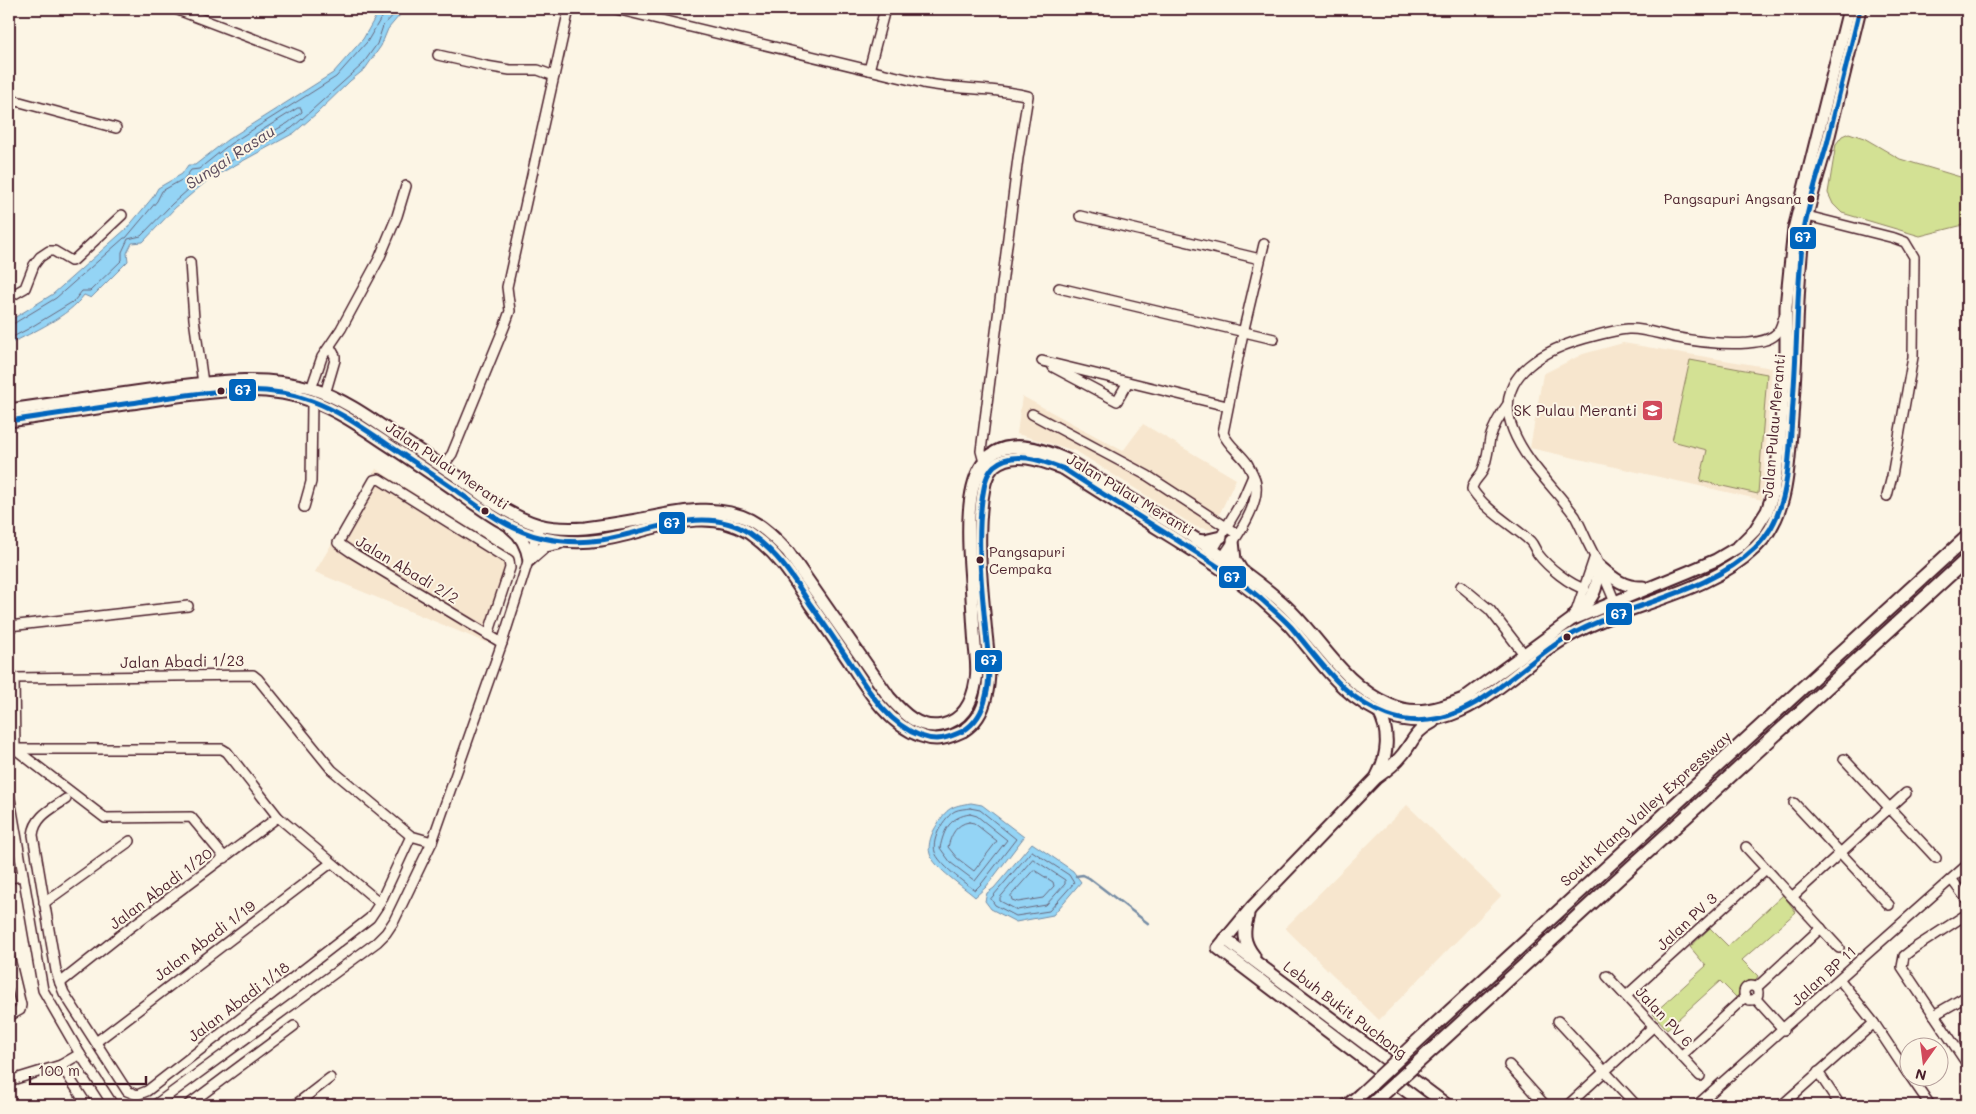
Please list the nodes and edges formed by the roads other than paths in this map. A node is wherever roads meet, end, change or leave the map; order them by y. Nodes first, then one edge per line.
1 (175, 9) edge
2 (569, 9) edge
3 (616, 9) edge
4 (885, 9) edge
5 (1849, 9) edge
6 (1860, 9) edge
7 (438, 55) dead end
8 (299, 56) dead end
9 (869, 70) junction
10 (554, 76) junction
11 (9, 99) edge
12 (116, 128) dead end
13 (406, 186) dead end
14 (122, 215) dead end
15 (1080, 216) dead end
16 (1808, 216) junction
17 (1264, 244) dead end
18 (1260, 259) junction
19 (190, 262) dead end
20 (1060, 288) dead end
21 (9, 298) edge
22 (1786, 307) junction
23 (1242, 333) junction
24 (1274, 339) dead end
25 (330, 347) junction
26 (1128, 382) junction
27 (203, 383) junction
28 (311, 389) junction
29 (325, 394) junction
30 (312, 401) junction
31 (1508, 403) junction
32 (1227, 406) junction
33 (9, 410) edge
34 (1032, 414) dead end
35 (9, 421) edge
36 (984, 462) junction
37 (443, 466) junction
38 (1253, 476) junction
39 (1887, 496) dead end
40 (304, 506) dead end
41 (505, 523) junction
42 (538, 531) junction
43 (1224, 533) junction
44 (1967, 537) edge
45 (1235, 538) junction
46 (1195, 539) junction
47 (567, 542) junction
48 (1215, 558) junction
49 (1967, 559) edge
50 (529, 560) junction
51 (1597, 561) junction
52 (1241, 570) junction
53 (1461, 586) dead end
54 (1650, 587) junction
55 (1585, 589) junction
56 (1614, 601) junction
57 (188, 606) dead end
58 (1619, 613) junction
59 (1573, 618) junction
60 (9, 626) edge
61 (488, 635) junction
62 (502, 644) junction
63 (1524, 654) junction
64 (1379, 712) junction
65 (1436, 720) junction
66 (15, 749) junction
67 (1844, 759) dead end
68 (1376, 778) junction
69 (9, 793) edge
70 (1906, 793) dead end
71 (66, 798) dead end
72 (1794, 803) dead end
73 (1890, 808) junction
74 (278, 817) junction
75 (411, 836) junction
76 (130, 841) dead end
77 (432, 842) junction
78 (1746, 847) dead end
79 (1841, 853) junction
80 (225, 858) junction
81 (1936, 858) dead end
82 (331, 863) junction
83 (1766, 868) junction
84 (1966, 870) edge
85 (23, 876) junction
86 (9, 878) edge
87 (1952, 880) junction
88 (1792, 898) junction
89 (1967, 900) edge
90 (44, 903) junction
91 (380, 903) junction
92 (1889, 905) dead end
93 (1252, 907) junction
94 (1967, 914) edge
95 (1821, 928) junction
96 (1222, 944) junction
97 (1839, 948) dead end
98 (9, 955) edge
99 (1264, 967) junction
100 (1607, 976) dead end
101 (1840, 980) junction
102 (60, 983) junction
103 (1756, 988) junction
104 (1626, 996) junction
105 (1967, 996) edge
106 (1745, 997) junction
107 (1756, 999) junction
108 (1934, 1015) junction
109 (9, 1016) edge
110 (1558, 1021) dead end
111 (1874, 1023) junction
112 (294, 1026) dead end
113 (1654, 1026) junction
114 (1784, 1030) junction
115 (96, 1042) junction
116 (80, 1054) junction
117 (1681, 1056) junction
118 (1898, 1059) edge
119 (61, 1064) junction
120 (1967, 1064) edge
121 (1508, 1065) dead end
122 (1605, 1071) junction
123 (1818, 1072) junction
124 (1700, 1076) dead end
125 (330, 1078) dead end
126 (9, 1081) edge
127 (1917, 1086) edge
128 (86, 1105) edge
129 (113, 1105) edge
130 (155, 1105) edge
131 (188, 1105) edge
132 (295, 1105) edge
133 (1348, 1105) edge
134 (1371, 1105) edge
135 (1424, 1105) edge
136 (1446, 1105) edge
137 (1545, 1105) edge
138 (1568, 1105) edge
139 (1636, 1105) edge
140 (1697, 1105) edge
141 (1782, 1105) edge
142 (1840, 1105) edge
143 (1930, 1105) edge

1 - 8 street
2 - 10 street
3 - 9 street
4 - 9 street
5 - 22 main road, Jalan Pulau Meranti
6 - 16 main road, Jalan Pulau Meranti
7 - 10 street
9 - 36 street
10 - 37 street
11 - 12 street
13 - 25 street
14 - 21 street
15 - 18 street
16 - 39 street
16 - 58 main road, Jalan Pulau Meranti
17 - 18 street
18 - 23 street
19 - 27 street
20 - 23 street
22 - 31 street
22 - 54 main road, Jalan Pulau Meranti
23 - 24 street
23 - 32 street
25 - 28 street
25 - 29 street
26 - 26 street
26 - 32 street
27 - 28 main road, Jalan Pulau Meranti
27 - 33 main road, Jalan Pulau Meranti
28 - 29 main road, Jalan Pulau Meranti
29 - 37 main road, Jalan Pulau Meranti
30 - 35 main road, Jalan Pulau Meranti
30 - 40 street
30 - 41 main road, Jalan Pulau Meranti
31 - 51 street
31 - 55 street
32 - 38 street
34 - 43 street
36 - 42 main road, Jalan Pulau Meranti
36 - 46 main road, Jalan Pulau Meranti
37 - 42 main road, Jalan Pulau Meranti
38 - 43 street
38 - 45 street
41 - 42 main road, Jalan Pulau Meranti
41 - 50 main road
42 - 47 main road, Jalan Pulau Meranti
42 - 50 street
43 - 45 street
43 - 46 main road
43 - 48 street
44 - 133 highway, South Klang Valley Expressway, bridge
45 - 48 street
45 - 52 main road
46 - 48 main road, Jalan Pulau Meranti
47 - 48 main road, Jalan Pulau Meranti
47 - 50 main road
48 - 52 main road, Jalan Pulau Meranti
48 - 64 main road, Jalan Pulau Meranti
49 - 134 highway, bridge
50 - 62 street
51 - 54 main road
51 - 55 street
51 - 56 street
51 - 59 main road
52 - 63 main road, Jalan Pulau Meranti
53 - 63 street
54 - 56 main road, Jalan Pulau Meranti
55 - 59 street
56 - 58 street
56 - 59 main road, Jalan Pulau Meranti
57 - 60 street
58 - 65 main road, Jalan Pulau Meranti
59 - 63 main road, Jalan Pulau Meranti
61 - 61 street, Jalan Abadi 2/2
61 - 62 street, Jalan Abadi 2/2
62 - 77 street
64 - 65 main road, Jalan Pulau Meranti
64 - 68 main road
65 - 68 main road
66 - 74 street
66 - 75 street, Jalan Abadi 1/23
66 - 80 street
67 - 73 street
68 - 93 main road
69 - 85 street
70 - 73 street
71 - 90 street, Jalan Abadi 1/18
72 - 79 street
73 - 79 street
73 - 81 street
74 - 80 street, Jalan Abadi 1/20
74 - 82 street
75 - 77 street, Jalan Abadi 1/23
75 - 91 street, Jalan Abadi 1/18
76 - 90 street
77 - 130 street
78 - 83 street
79 - 88 street
79 - 92 street
80 - 102 street, Jalan Abadi 1/20
82 - 91 street
82 - 115 street, Jalan Abadi 1/19
83 - 88 street
83 - 104 street, Jalan PV 3
84 - 87 street, Jalan BP 11
85 - 86 street
85 - 116 street
87 - 89 street
87 - 101 street, Jalan BP 11
88 - 95 street
90 - 102 street, Jalan Abadi 1/18
91 - 115 street, Jalan Abadi 1/18
93 - 96 main road
93 - 99 main road
94 - 108 street
95 - 97 street
95 - 103 street
96 - 99 main road, Lebuh Bukit Puchong
96 - 135 main road, Lebuh Bukit Puchong
98 - 109 street
99 - 136 main road, Lebuh Bukit Puchong
100 - 104 street, Jalan PV 6
101 - 111 street
101 - 114 street, Jalan BP 11
102 - 115 street, Jalan Abadi 1/18
103 - 106 street
103 - 107 street
104 - 113 street, Jalan PV 6
105 - 108 street
106 - 107 street
106 - 117 street
107 - 114 street
108 - 120 street
110 - 122 street
111 - 118 street
111 - 123 street
112 - 131 street
113 - 117 street, Jalan PV 6
113 - 122 street
114 - 140 street, Jalan BP 11
116 - 119 street
116 - 129 street
117 - 124 street, Jalan PV 6
119 - 126 street
119 - 128 street
121 - 137 street
122 - 138 street
122 - 139 street
123 - 141 street
123 - 142 street
125 - 132 street
127 - 143 street

